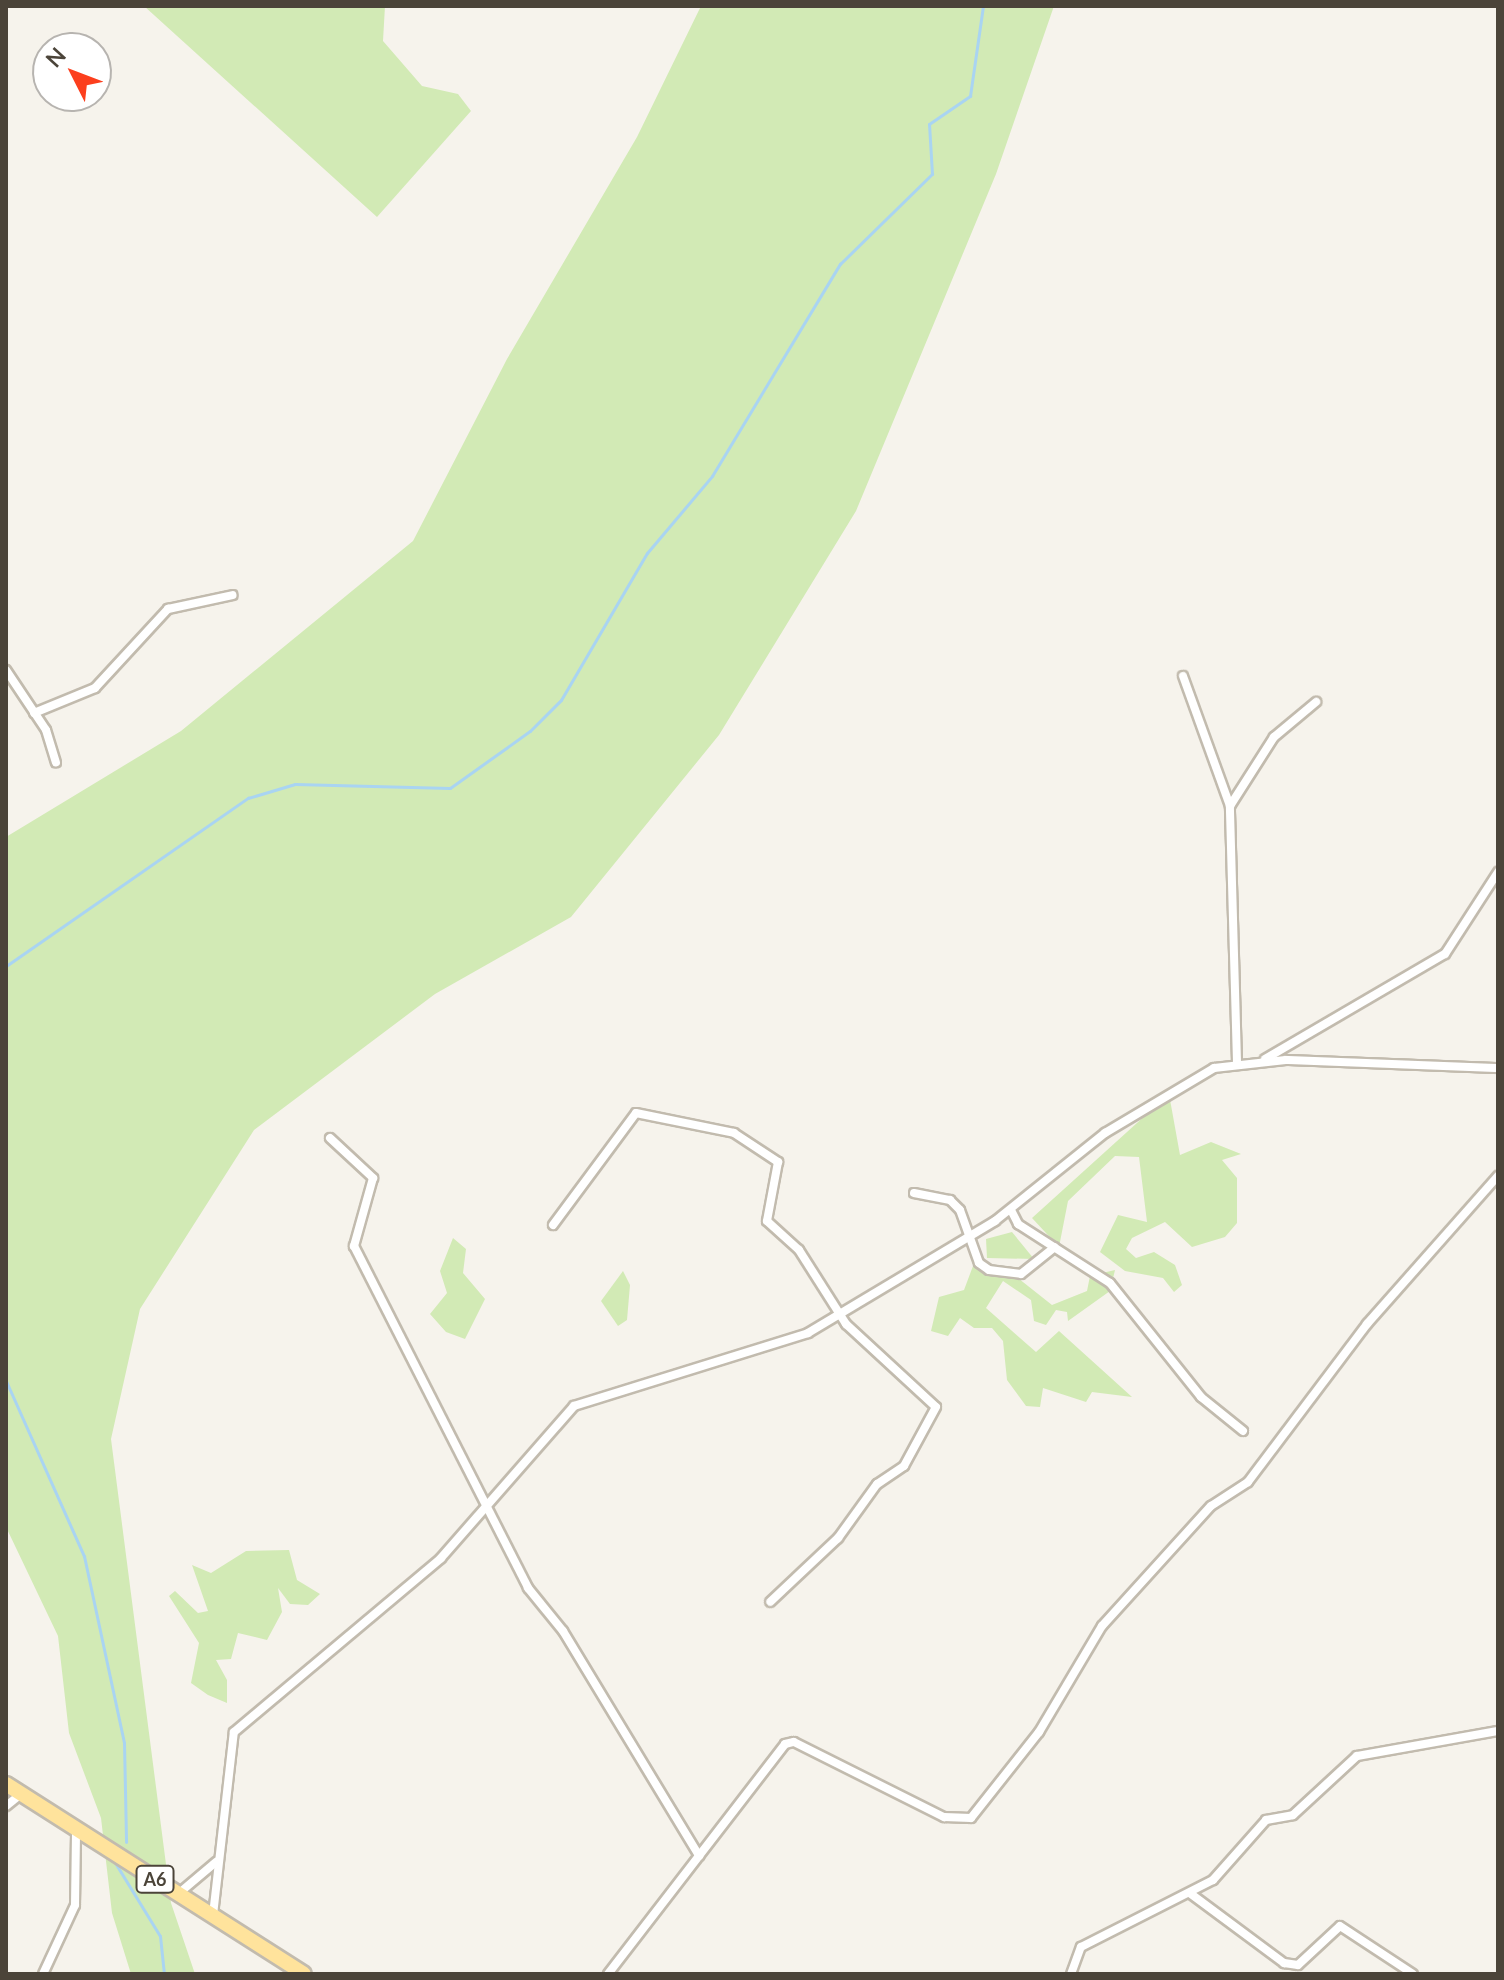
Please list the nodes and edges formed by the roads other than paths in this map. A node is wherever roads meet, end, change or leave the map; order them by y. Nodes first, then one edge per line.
1 (233, 595) dead end
2 (6, 670) edge
3 (1183, 676) dead end
4 (1316, 702) dead end
5 (34, 713) junction
6 (56, 762) dead end
7 (1230, 806) junction
8 (1498, 872) edge
9 (1261, 1061) junction
10 (1237, 1062) junction
11 (1498, 1068) edge
12 (330, 1138) dead end
13 (1498, 1176) edge
14 (914, 1193) dead end
15 (1011, 1210) junction
16 (553, 1225) dead end
17 (972, 1234) junction
18 (1055, 1247) junction
19 (838, 1313) junction
20 (1243, 1431) dead end
21 (490, 1508) junction
22 (770, 1602) dead end
23 (1498, 1731) edge
24 (6, 1784) edge
25 (21, 1794) junction
26 (6, 1806) edge
27 (76, 1830) junction
28 (699, 1856) junction
29 (216, 1862) junction
30 (178, 1894) junction
31 (1191, 1894) junction
32 (213, 1916) junction
33 (43, 1974) edge
34 (304, 1974) edge
35 (608, 1974) edge
36 (1071, 1974) edge
37 (1413, 1974) edge

1 - 5 street
2 - 5 street
3 - 7 street
4 - 7 street
5 - 6 street
7 - 10 street
8 - 9 street
9 - 10 street
9 - 11 street
10 - 15 street
12 - 21 street
13 - 28 street
14 - 17 street
15 - 17 street
15 - 18 street
16 - 19 street
17 - 18 street
17 - 19 street
18 - 20 street
19 - 21 street
19 - 22 street
21 - 28 street
21 - 29 street
23 - 31 street
24 - 25 main road, A6
25 - 26 street
25 - 27 main road, A6
27 - 30 main road, A6
27 - 33 street
28 - 35 street
29 - 30 street
29 - 32 street
30 - 32 main road, A6
31 - 36 street
31 - 37 street
32 - 34 main road, A6

